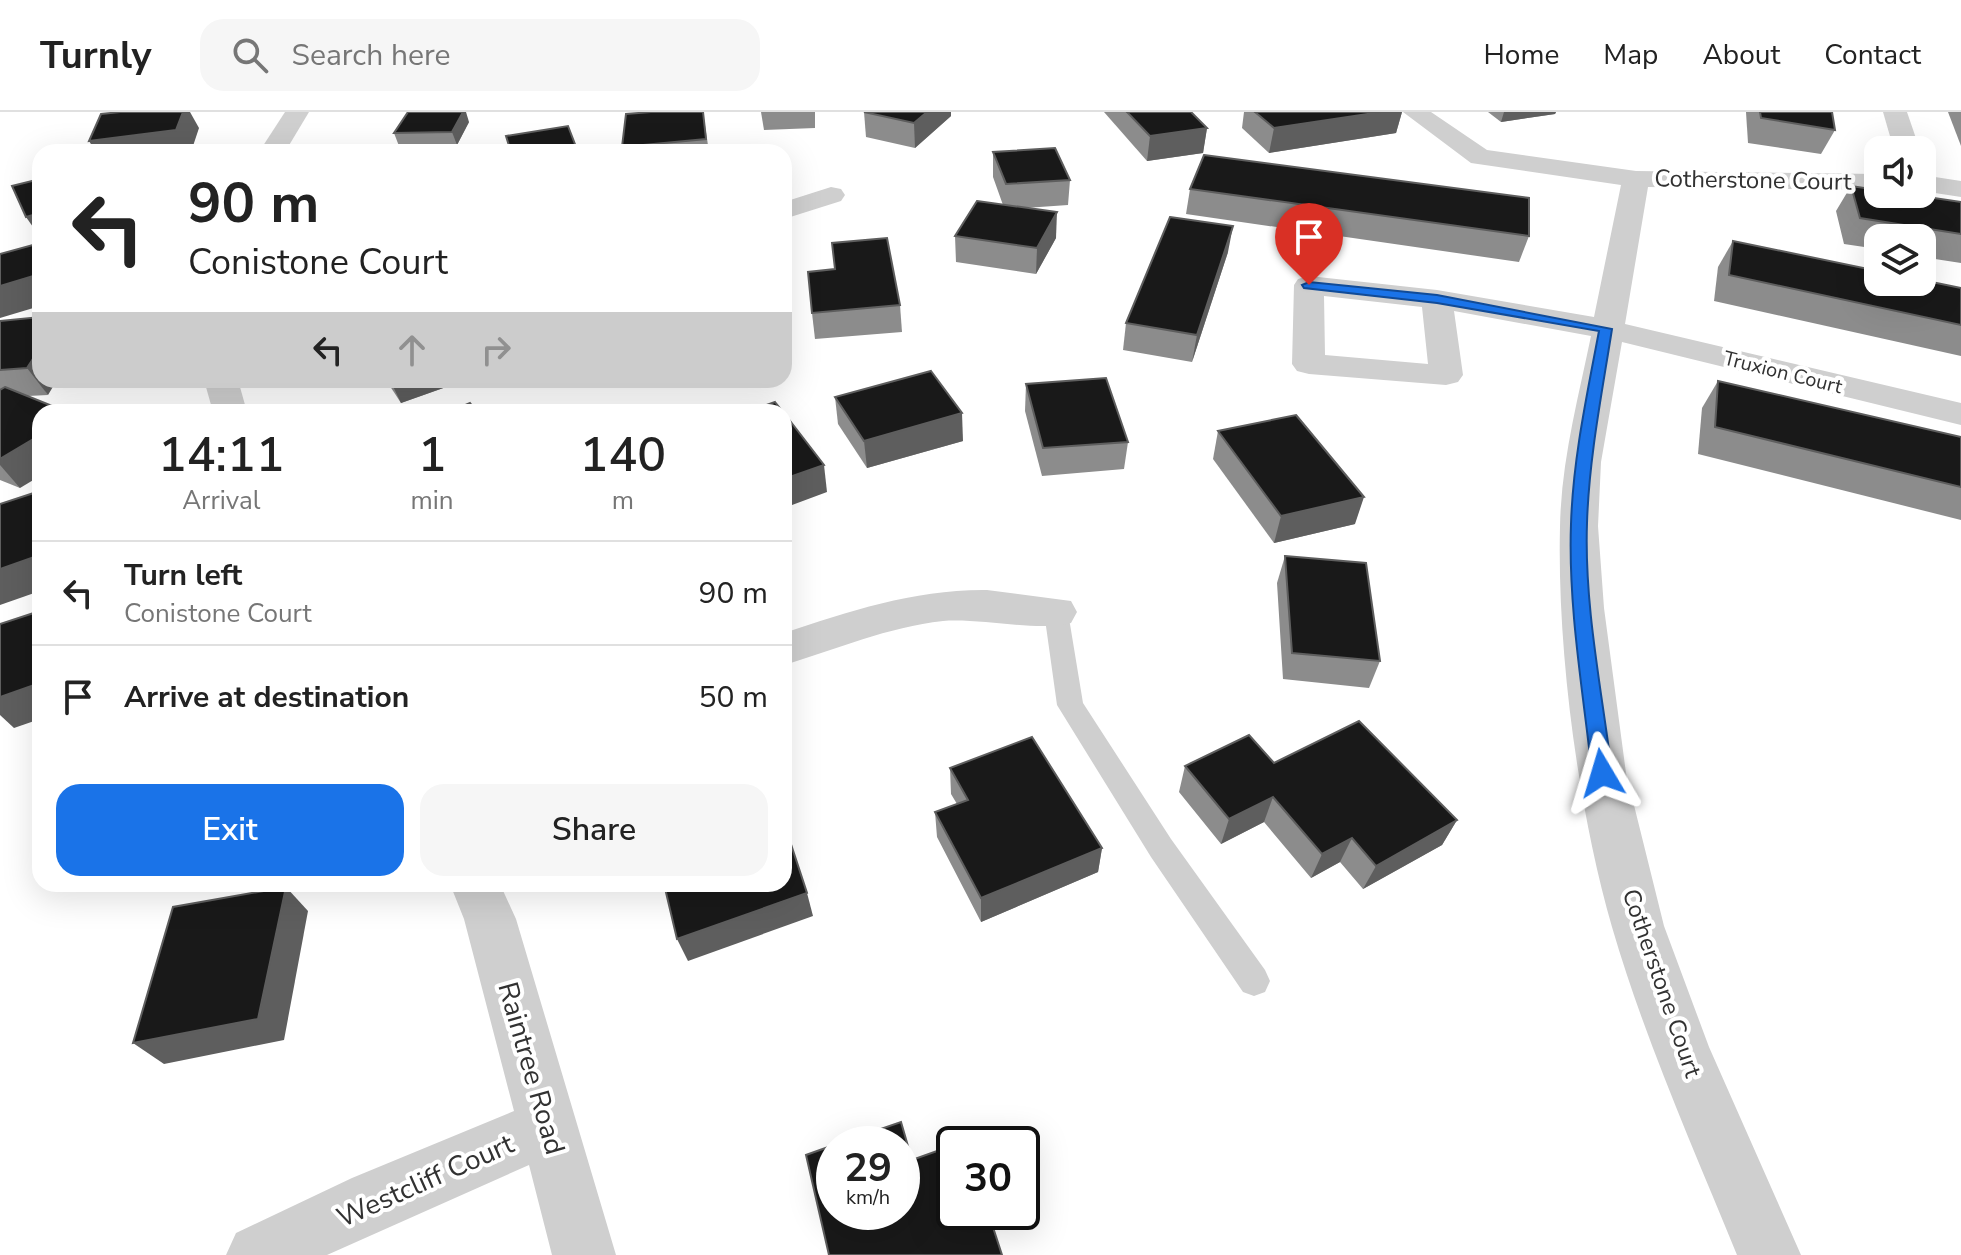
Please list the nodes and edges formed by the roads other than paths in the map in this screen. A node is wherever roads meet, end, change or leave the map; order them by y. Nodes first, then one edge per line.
1 (297, 112) edge
2 (1415, 112) edge
3 (1895, 112) edge
4 (1903, 136) edge
5 (277, 144) edge
6 (1636, 179) junction
7 (1864, 182) edge
8 (1936, 185) edge
9 (1961, 189) edge
10 (831, 195) dead end
11 (792, 208) edge
12 (1437, 299) junction
13 (1606, 329) junction
14 (1961, 414) edge
15 (1056, 612) joint
16 (792, 646) edge
17 (478, 892) edge
18 (1254, 981) dead end
19 (549, 1126) junction
20 (258, 1255) edge
21 (584, 1255) edge
22 (1769, 1255) edge

1 - 5 street
2 - 6 street
3 - 4 street
6 - 7 street, Cotherstone Court
6 - 13 street, Cotherstone Court
8 - 9 street
10 - 11 street
12 - 12 street, Truxion Court
12 - 13 street, Truxion Court
13 - 14 street, Truxion Court
13 - 22 street, Cotherstone Court
15 - 16 street
15 - 18 lane
17 - 19 street, Raintree Road
19 - 20 street, Westcliff Court
19 - 21 street, Raintree Road

